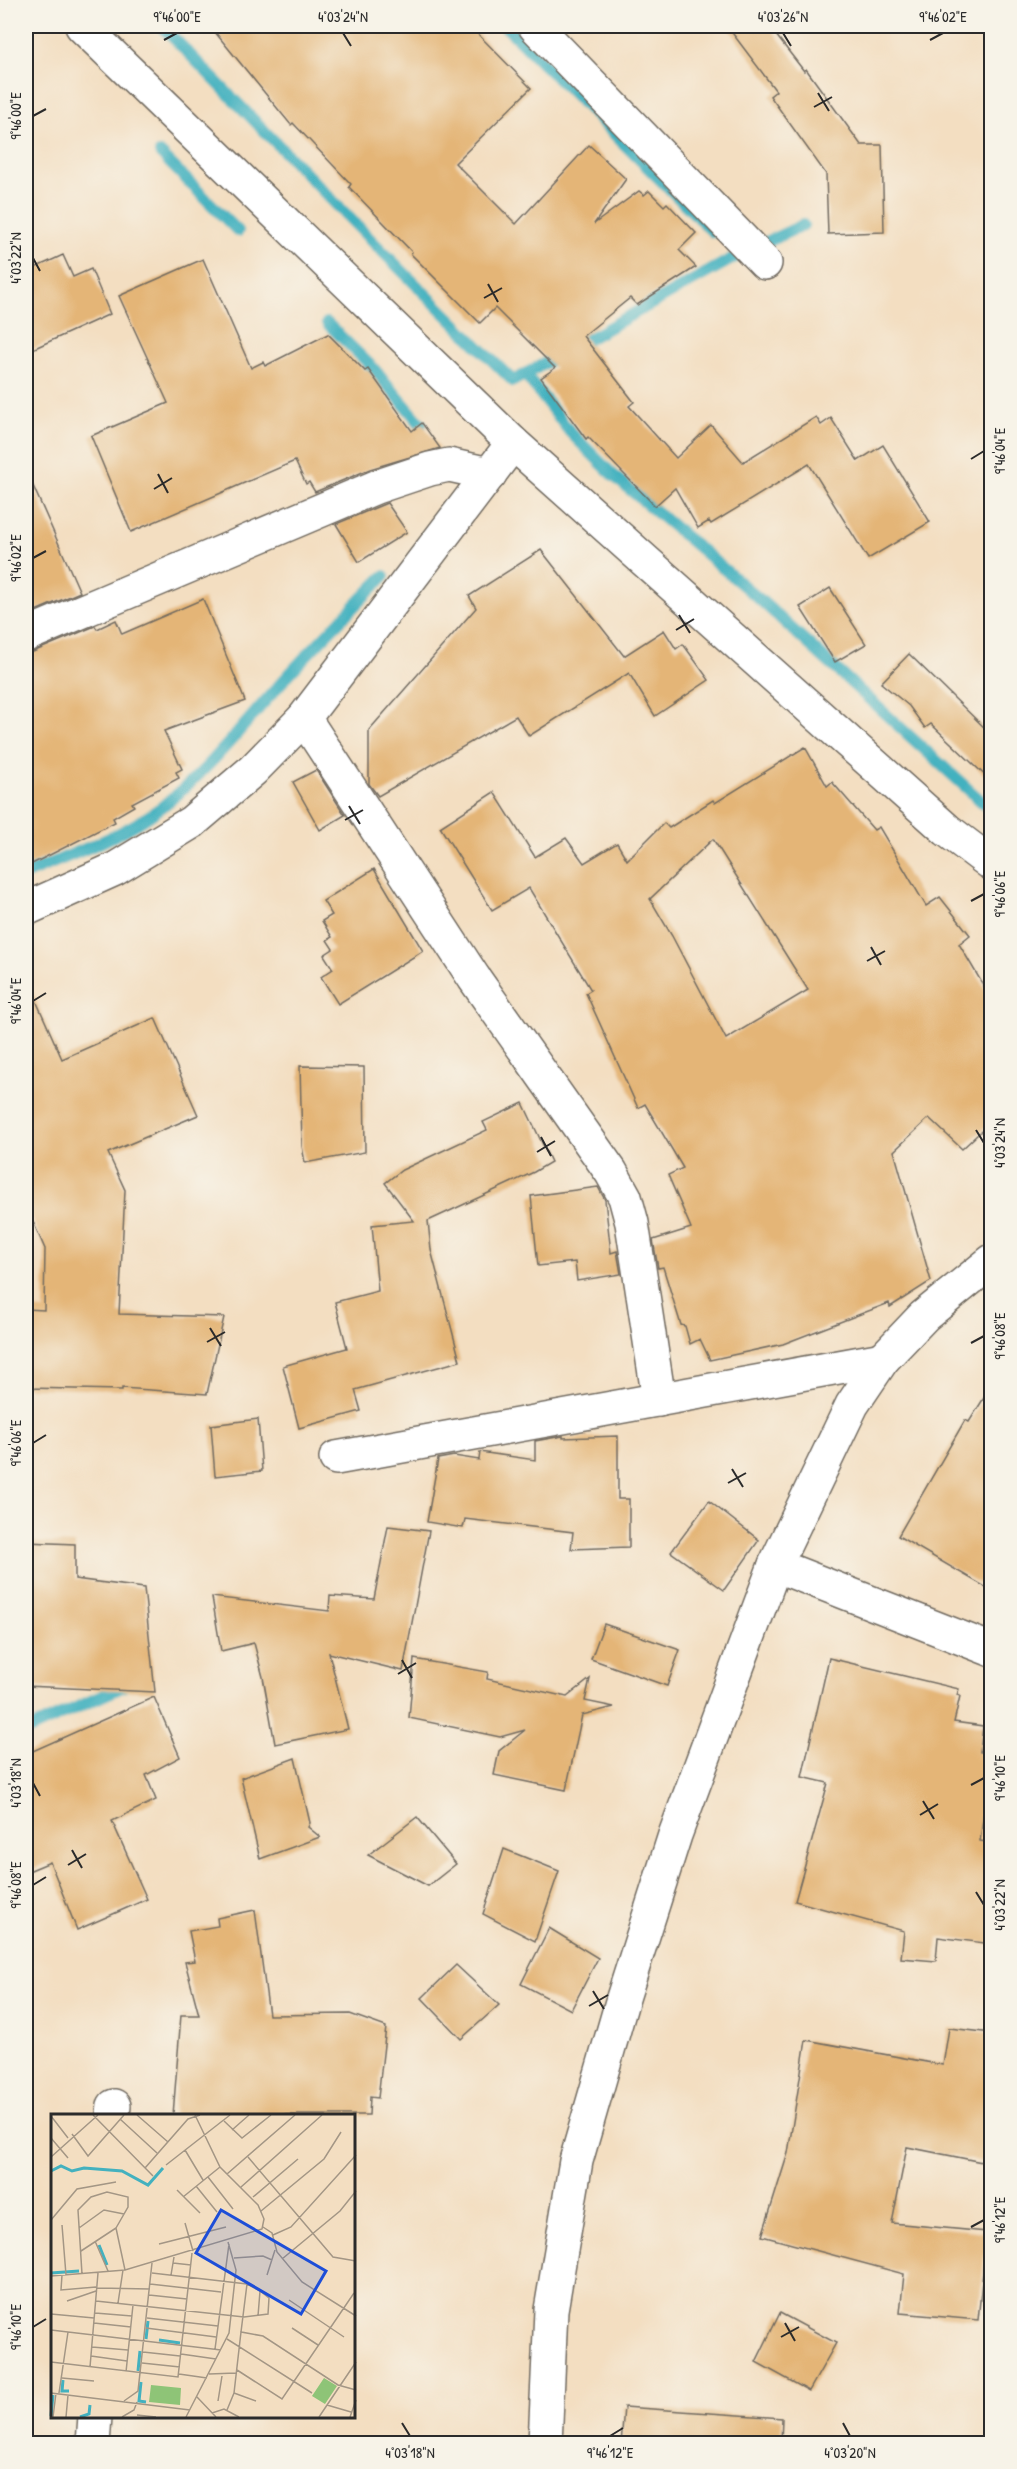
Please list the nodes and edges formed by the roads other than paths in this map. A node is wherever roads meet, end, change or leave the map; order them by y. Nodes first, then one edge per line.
1 (82, 26) edge
2 (535, 26) edge
3 (765, 263) dead end
4 (513, 443) junction
5 (490, 474) junction
6 (26, 636) edge
7 (304, 718) junction
8 (992, 864) edge
9 (26, 909) edge
10 (992, 1261) edge
11 (883, 1359) junction
12 (659, 1400) junction
13 (336, 1458) dead end
14 (775, 1564) junction
15 (992, 1650) edge
16 (94, 2418) edge
17 (93, 2444) edge
18 (545, 2444) edge

1 - 4 street
2 - 3 street
4 - 5 street
4 - 8 street
5 - 6 street
5 - 7 street
7 - 9 street
7 - 12 street
10 - 11 street
11 - 12 street
11 - 14 street
12 - 13 street
14 - 15 street
14 - 18 street
16 - 17 street

